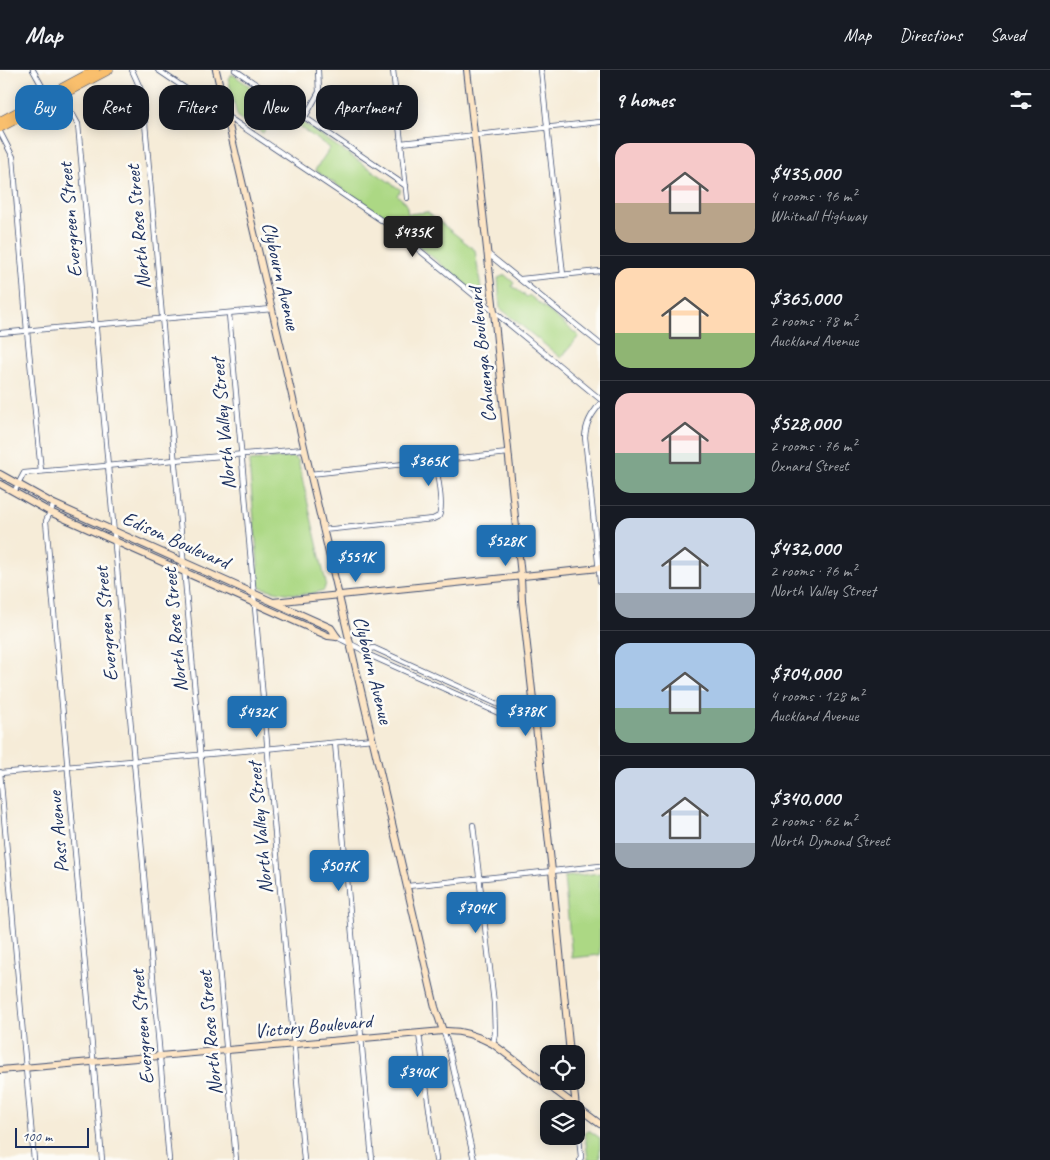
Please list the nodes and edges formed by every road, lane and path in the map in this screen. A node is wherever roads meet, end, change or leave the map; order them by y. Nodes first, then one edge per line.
1 (33, 70) edge
2 (95, 70) edge
3 (109, 70) edge
4 (132, 70) edge
5 (137, 70) edge
6 (158, 70) edge
7 (216, 70) edge
8 (235, 70) edge
9 (318, 70) edge
10 (393, 70) edge
11 (467, 70) edge
12 (541, 70) edge
13 (135, 76) junction
14 (41, 85) edge
15 (72, 85) edge
16 (180, 85) edge
17 (220, 85) edge
18 (257, 85) edge
19 (73, 86) edge
20 (15, 114) edge
21 (73, 115) edge
22 (306, 115) edge
23 (306, 118) edge
24 (15, 119) edge
25 (0, 121) edge
26 (234, 121) edge
27 (600, 122) edge
28 (0, 128) edge
29 (547, 128) junction
30 (230, 130) edge
31 (0, 132) edge
32 (474, 135) junction
33 (401, 143) junction
34 (406, 186) junction
35 (407, 198) dead end
36 (488, 253) junction
37 (600, 271) edge
38 (563, 275) junction
39 (521, 279) junction
40 (272, 309) junction
41 (494, 312) junction
42 (229, 314) junction
43 (162, 319) junction
44 (94, 325) junction
45 (27, 331) junction
46 (0, 333) edge
47 (600, 344) edge
48 (600, 399) edge
49 (600, 404) edge
50 (304, 448) junction
51 (508, 453) junction
52 (241, 454) junction
53 (174, 460) junction
54 (435, 460) junction
55 (107, 466) junction
56 (41, 472) junction
57 (0, 474) edge
58 (310, 474) junction
59 (18, 483) junction
60 (0, 484) edge
61 (14, 492) junction
62 (54, 504) junction
63 (50, 512) junction
64 (112, 530) junction
65 (323, 530) junction
66 (114, 541) junction
67 (184, 562) junction
68 (599, 568) edge
69 (185, 572) junction
70 (521, 576) junction
71 (600, 581) edge
72 (254, 593) junction
73 (338, 595) junction
74 (273, 602) junction
75 (255, 603) junction
76 (337, 637) junction
77 (351, 645) junction
78 (366, 650) junction
79 (535, 714) junction
80 (519, 716) junction
81 (373, 739) junction
82 (336, 743) junction
83 (268, 750) junction
84 (202, 755) junction
85 (134, 761) junction
86 (68, 767) junction
87 (0, 772) edge
88 (473, 825) dead end
89 (600, 866) edge
90 (552, 871) junction
91 (480, 878) junction
92 (408, 886) junction
93 (443, 1031) junction
94 (419, 1034) junction
95 (362, 1039) junction
96 (493, 1044) junction
97 (294, 1045) junction
98 (569, 1045) edge
99 (226, 1050) junction
100 (160, 1056) junction
101 (93, 1062) junction
102 (26, 1068) junction
103 (0, 1070) edge
104 (556, 1091) joint
105 (568, 1100) edge
106 (585, 1113) edge
107 (600, 1124) edge
108 (580, 1145) edge
109 (34, 1160) edge
110 (102, 1160) edge
111 (169, 1160) edge
112 (236, 1160) edge
113 (304, 1160) edge
114 (372, 1160) edge
115 (436, 1160) edge
116 (474, 1160) edge
117 (580, 1160) edge

1 - 14 street
2 - 15 main road
3 - 19 main road
4 - 13 street, North Rose Street
5 - 13 street
6 - 16 street
7 - 17 main road, Clybourn Avenue
8 - 18 street
9 - 22 street
10 - 33 street
11 - 32 main road, Cahuenga Boulevard
12 - 29 street
13 - 43 street, North Rose Street
20 - 25 main road
21 - 44 street, Evergreen Street
23 - 34 street
24 - 28 main road
26 - 41 street
27 - 29 street
29 - 32 street
29 - 38 street
30 - 40 main road, Clybourn Avenue
31 - 45 street
32 - 33 street
32 - 36 main road, Cahuenga Boulevard
33 - 34 street
34 - 35 street
36 - 39 street
36 - 41 main road, Cahuenga Boulevard
37 - 38 street
38 - 39 street
39 - 47 street
40 - 42 street
40 - 50 main road, Clybourn Avenue
41 - 48 street
41 - 51 main road, Cahuenga Boulevard
42 - 43 street
42 - 52 street, North Valley Street
43 - 44 street
43 - 53 street, North Rose Street
44 - 45 street
44 - 55 street, Evergreen Street
45 - 46 street
45 - 56 street
49 - 68 street
50 - 52 street
50 - 58 main road, Clybourn Avenue
51 - 54 street
51 - 70 main road, Cahuenga Boulevard
52 - 53 street
52 - 72 street, North Valley Street
53 - 55 street
53 - 67 street, North Rose Street
54 - 58 street
54 - 65 street
55 - 56 street
55 - 64 street, Evergreen Street
56 - 59 street
57 - 59 main road, Edison Boulevard
58 - 65 main road, Clybourn Avenue
59 - 61 street
59 - 62 main road, Edison Boulevard
60 - 61 main road, Edison Boulevard
61 - 63 main road, Edison Boulevard
62 - 63 street, Pass Avenue
62 - 64 main road, Edison Boulevard
63 - 66 main road, Edison Boulevard
63 - 86 street, Pass Avenue
64 - 66 street, Evergreen Street
64 - 67 main road, Edison Boulevard
65 - 73 main road, Clybourn Avenue
66 - 69 main road, Edison Boulevard
66 - 85 street, Evergreen Street
67 - 69 street, North Rose Street
67 - 72 main road, Edison Boulevard
68 - 70 main road
68 - 71 street
69 - 75 main road, Edison Boulevard
69 - 84 street, North Rose Street
70 - 73 main road
70 - 79 main road, Cahuenga Boulevard
72 - 74 main road, Edison Boulevard
72 - 75 street, North Valley Street
73 - 74 main road
73 - 77 main road, Clybourn Avenue
74 - 75 main road
74 - 76 main road, Edison Boulevard
75 - 76 main road, Edison Boulevard
75 - 83 street, North Valley Street
76 - 77 street, Edison Boulevard
77 - 78 street, Edison Boulevard
77 - 81 main road, Clybourn Avenue
78 - 80 street, Edison Boulevard
78 - 80 street, Edison Boulevard
79 - 80 street, Edison Boulevard
79 - 90 main road, Cahuenga Boulevard
81 - 82 street
81 - 92 main road, Clybourn Avenue
82 - 83 street
82 - 95 street
83 - 84 street
83 - 97 street, North Valley Street
84 - 85 street
84 - 99 street, North Rose Street
85 - 86 street
85 - 100 street, Evergreen Street
86 - 87 street
86 - 101 street, Pass Avenue
87 - 102 street
88 - 91 street
89 - 90 street
90 - 91 street
90 - 98 main road, Cahuenga Boulevard
91 - 92 street
91 - 96 street
92 - 93 main road, Clybourn Avenue
93 - 94 main road, Victory Boulevard
93 - 96 main road, Victory Boulevard
93 - 116 street, Clybourn Avenue
94 - 95 main road, Victory Boulevard
94 - 115 street
95 - 97 main road, Victory Boulevard
95 - 114 street
96 - 104 main road, Victory Boulevard
97 - 99 main road, Victory Boulevard
97 - 113 street, North Valley Street
99 - 100 main road, Victory Boulevard
99 - 112 street, North Rose Street
100 - 101 main road, Victory Boulevard
100 - 111 street, Evergreen Street
101 - 102 main road, Victory Boulevard
101 - 110 street, Pass Avenue
102 - 103 main road, Victory Boulevard
102 - 109 street
104 - 105 main road, Victory Boulevard
106 - 107 main road, Victory Boulevard
108 - 117 street

